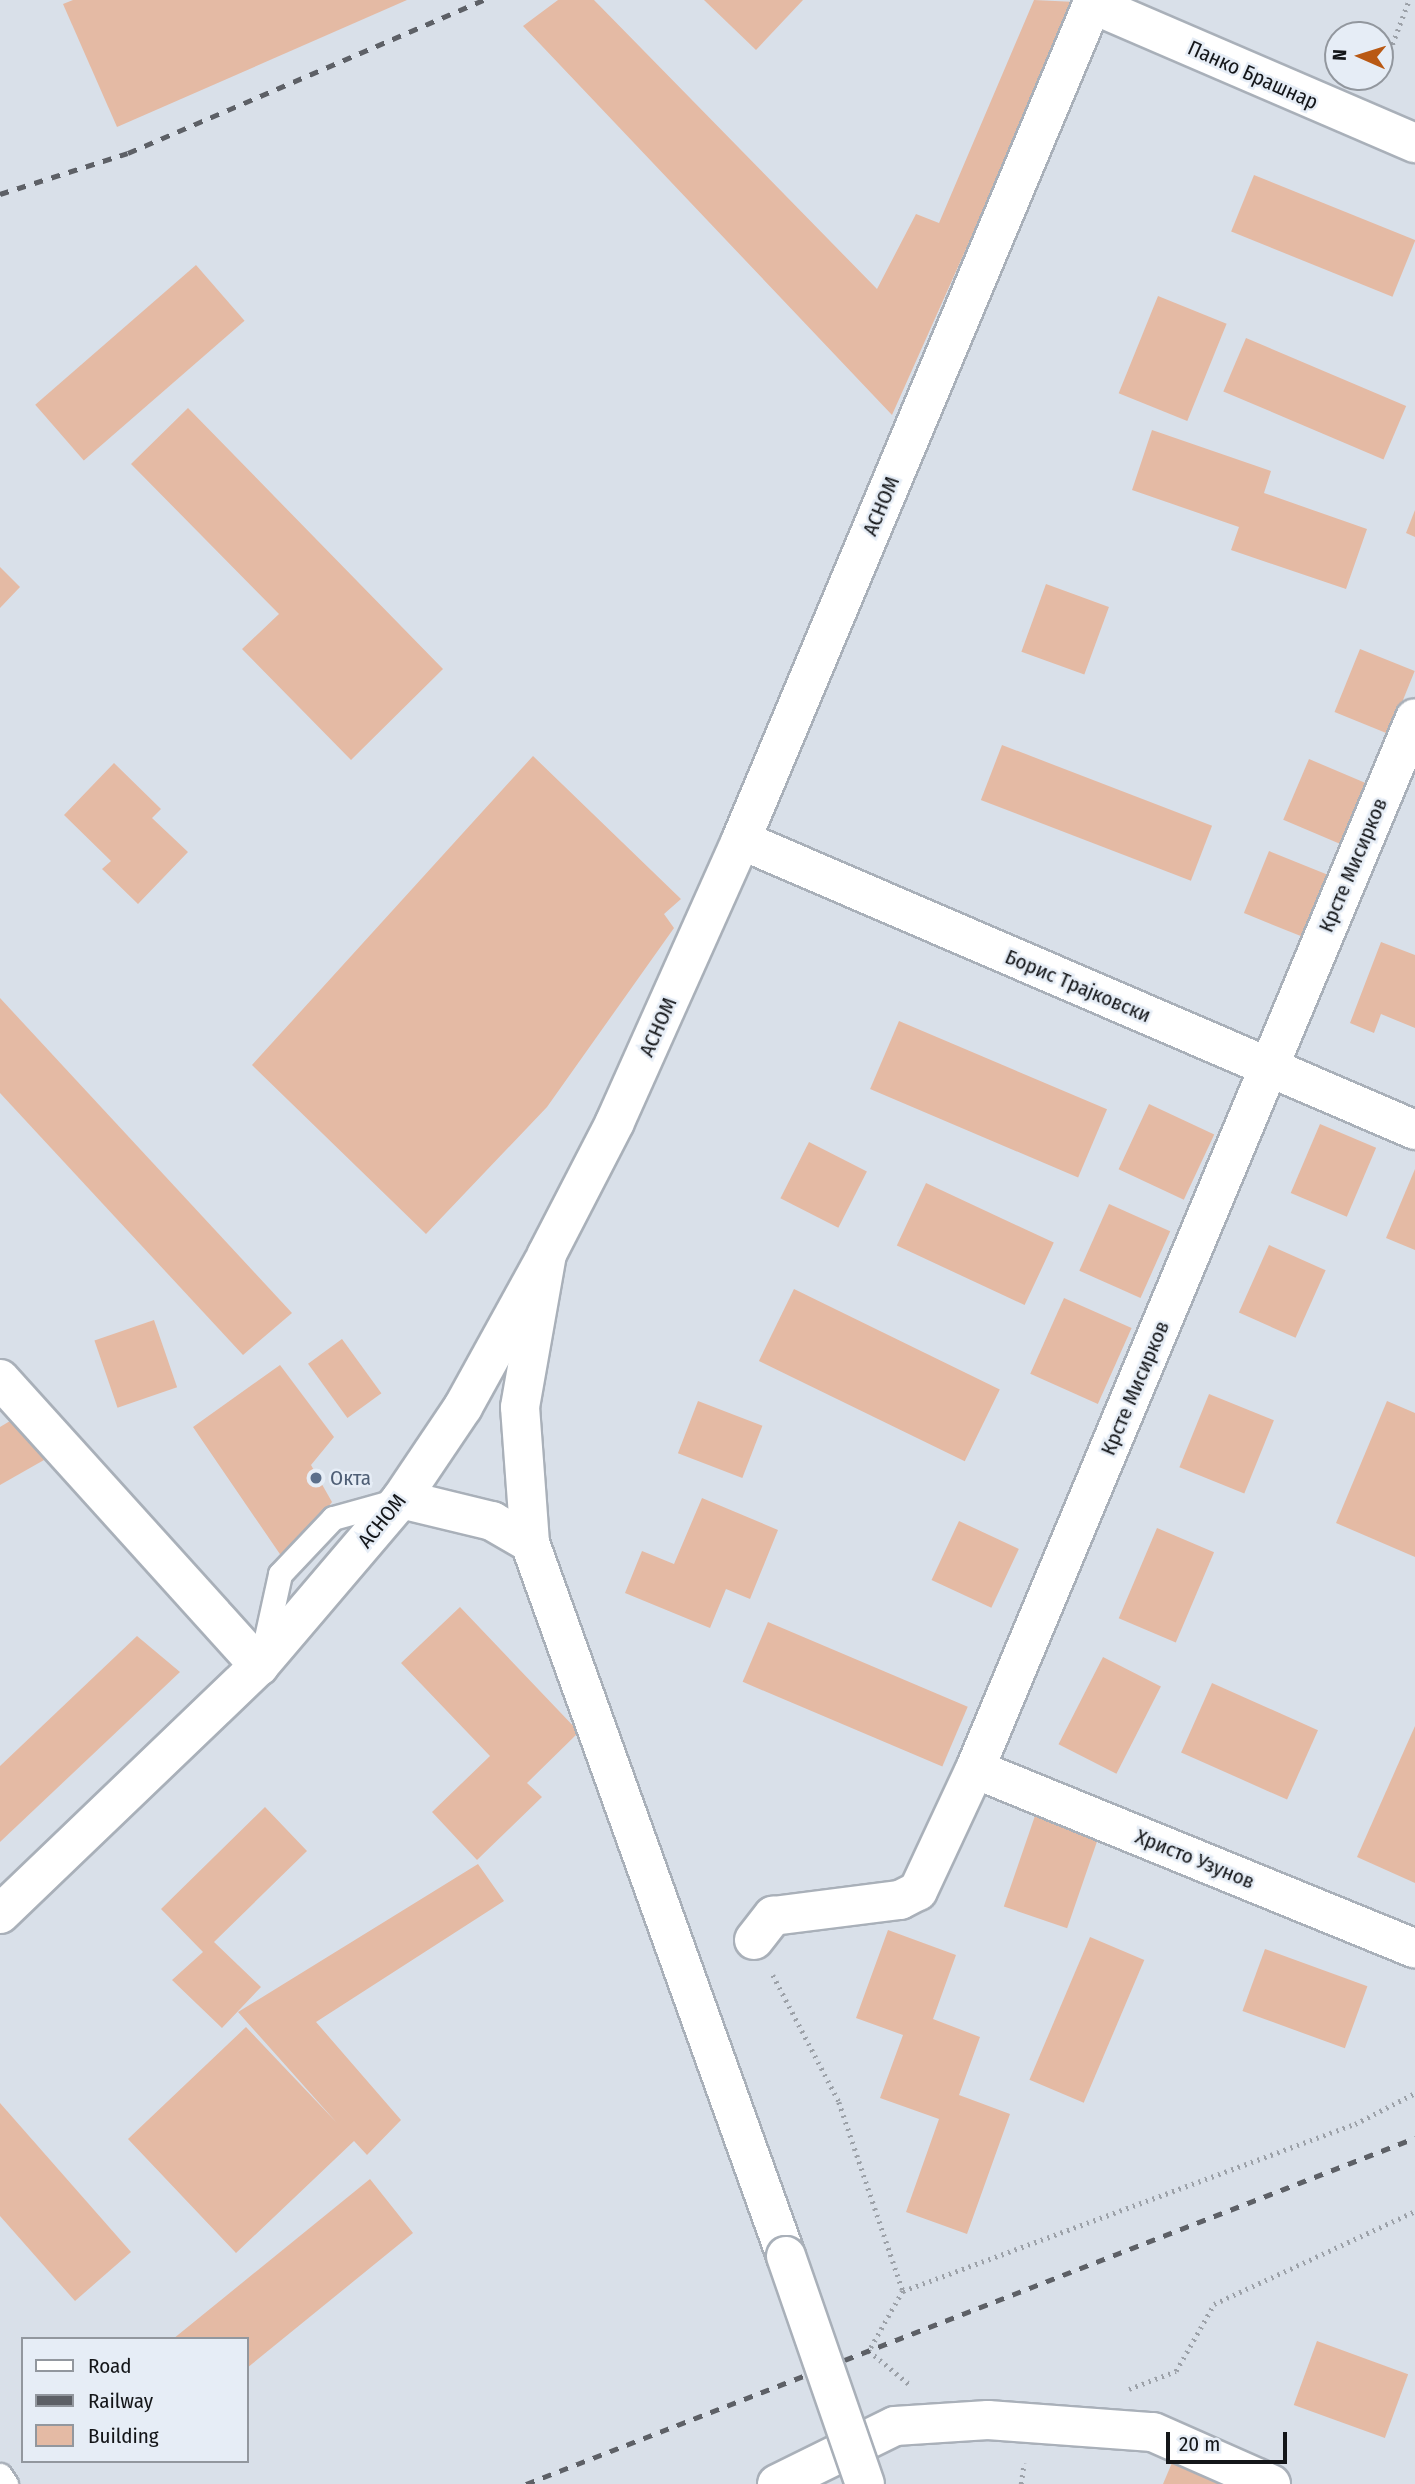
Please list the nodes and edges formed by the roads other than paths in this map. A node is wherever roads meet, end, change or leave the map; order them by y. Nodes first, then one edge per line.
1 (1093, 2) edge
2 (1415, 143) edge
3 (1415, 718) edge
4 (741, 840) junction
5 (1268, 1069) junction
6 (1415, 1130) edge
7 (547, 1254) junction
8 (0, 1379) edge
9 (401, 1499) junction
10 (530, 1543) junction
11 (259, 1666) junction
12 (975, 1769) junction
13 (0, 1914) edge
14 (754, 1940) road end
15 (1415, 1949) edge
16 (0, 2475) edge
17 (6, 2484) edge
18 (777, 2484) edge
19 (864, 2484) edge
20 (1272, 2484) edge

1 - 2 street, Панко Брашнар
1 - 4 street, АСНОМ
3 - 5 street, Крсте Мисирков
4 - 5 street, Борис Трајковски
4 - 7 street, АСНОМ
5 - 6 street, Борис Трајковски
5 - 12 street, Крсте Мисирков
7 - 9 street, АСНОМ
7 - 10 street
8 - 11 street
9 - 10 street
9 - 11 street, АСНОМ
10 - 19 street, bridge
11 - 13 street, АСНОМ
12 - 14 street, Крсте Мисирков
12 - 15 street, Христо Узунов
16 - 17 lane
18 - 20 street

